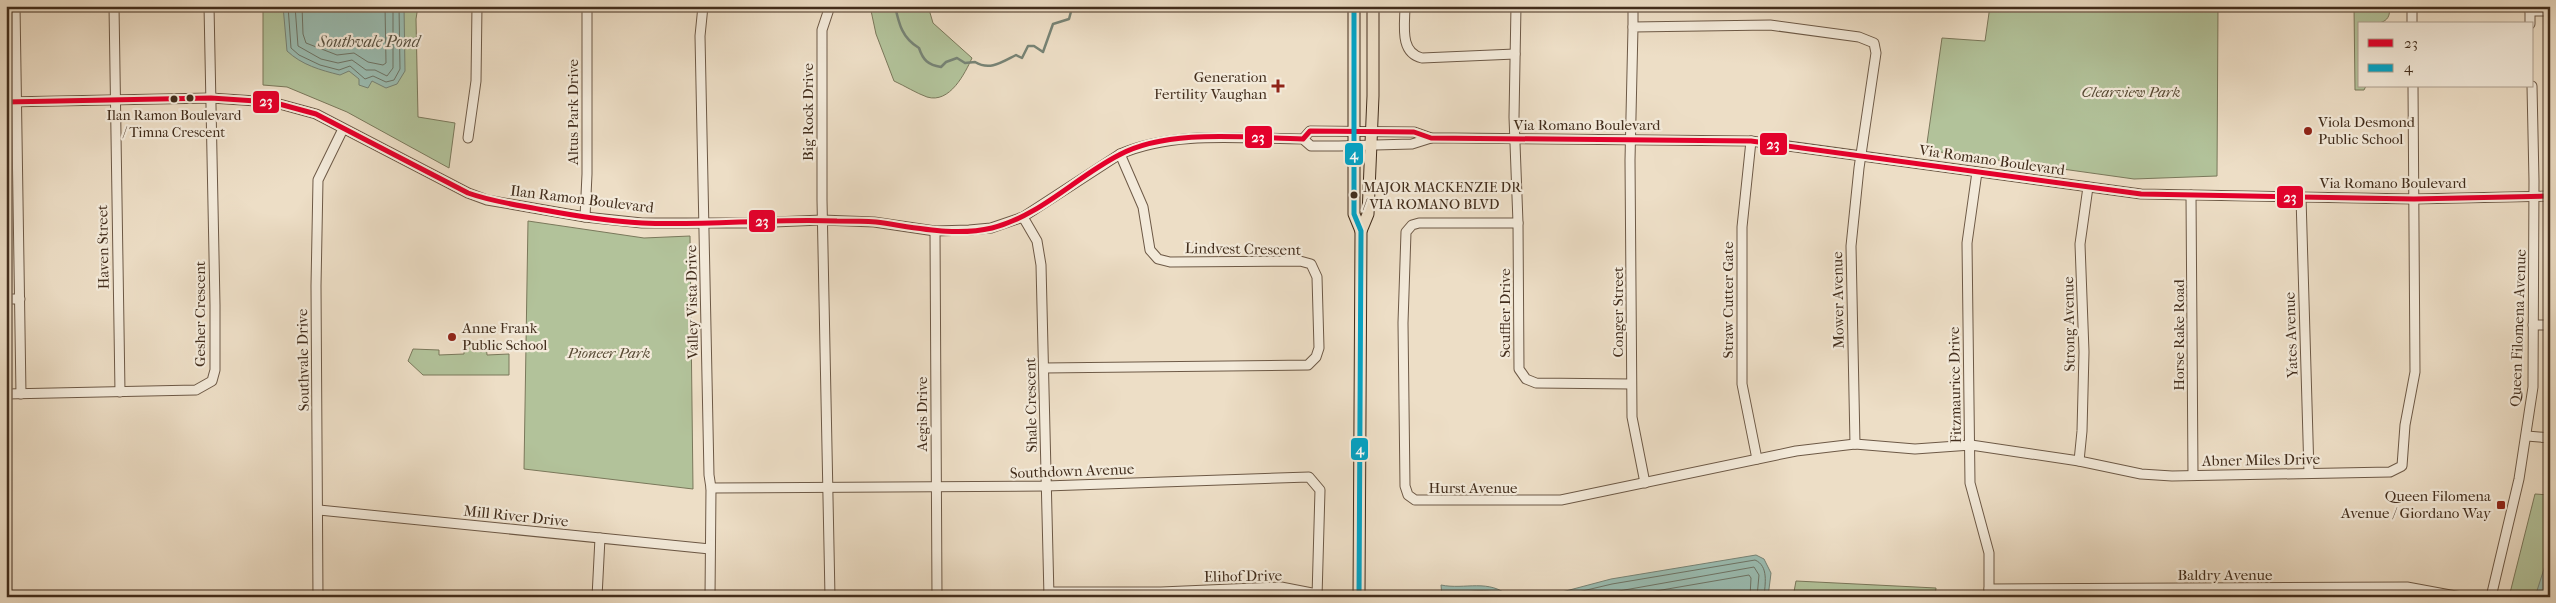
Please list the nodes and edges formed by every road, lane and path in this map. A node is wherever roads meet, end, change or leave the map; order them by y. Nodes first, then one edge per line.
1 (14, 6) edge
2 (114, 6) edge
3 (209, 6) edge
4 (477, 6) edge
5 (587, 6) edge
6 (703, 6) edge
7 (830, 6) edge
8 (1354, 6) edge
9 (1373, 6) edge
10 (1405, 6) edge
11 (1516, 6) edge
12 (1633, 6) edge
13 (2412, 6) edge
14 (2530, 9) edge
15 (2550, 11) edge
16 (2412, 22) edge
17 (2530, 22) edge
18 (1633, 26) junction
19 (1515, 54) junction
20 (2413, 88) edge
21 (2532, 88) edge
22 (210, 98) junction
23 (114, 101) junction
24 (6, 102) edge
25 (16, 102) junction
26 (343, 130) junction
27 (1354, 131) junction
28 (1371, 132) junction
29 (468, 138) dead end
30 (1431, 138) junction
31 (1514, 138) junction
32 (1303, 139) junction
33 (1630, 139) junction
34 (1751, 141) junction
35 (1371, 145) junction
36 (1354, 146) junction
37 (1120, 154) junction
38 (1861, 156) junction
39 (1977, 172) junction
40 (2088, 187) junction
41 (2190, 196) junction
42 (2534, 196) junction
43 (2550, 196) edge
44 (2301, 197) junction
45 (2414, 199) junction
46 (585, 217) junction
47 (1024, 217) junction
48 (822, 220) junction
49 (1518, 223) junction
50 (704, 224) junction
51 (935, 231) junction
52 (1361, 231) junction
53 (6, 299) edge
54 (20, 299) junction
55 (2533, 325) junction
56 (2550, 325) edge
57 (1044, 368) junction
58 (1632, 384) junction
59 (120, 392) junction
60 (6, 394) edge
61 (21, 394) junction
62 (2526, 436) junction
63 (2550, 438) edge
64 (1855, 444) junction
65 (1971, 445) junction
66 (1757, 459) junction
67 (2078, 461) junction
68 (2309, 473) junction
69 (2192, 475) junction
70 (1645, 483) junction
71 (1046, 486) junction
72 (937, 487) junction
73 (711, 488) junction
74 (829, 488) junction
75 (319, 510) junction
76 (600, 538) junction
77 (710, 549) junction
78 (2200, 592) edge
79 (1989, 593) edge
80 (1049, 594) edge
81 (1161, 594) edge
82 (2097, 594) edge
83 (1317, 596) edge
84 (318, 597) edge
85 (597, 597) edge
86 (710, 597) edge
87 (830, 597) edge
88 (937, 597) edge
89 (1359, 597) edge
90 (2461, 597) edge
91 (2492, 597) edge

1 - 25 street
2 - 23 street, Haven Street
3 - 22 street, Gesher Crescent
4 - 29 street
5 - 46 street, Altus Park Drive
6 - 50 street, Valley Vista Drive
7 - 48 street, Big Rock Drive
8 - 27 main road
9 - 28 main road
10 - 19 street
11 - 19 street, Scuffler Drive
12 - 18 street, Conger Street
13 - 16 street
14 - 15 street
14 - 17 street
18 - 33 street, Conger Street
18 - 38 street, Mower Avenue
19 - 31 street, Scuffler Drive
20 - 45 street
21 - 42 street, Queen Filomena Avenue
22 - 23 street, Ilan Ramon Boulevard
22 - 26 street, Ilan Ramon Boulevard
22 - 59 street, Gesher Crescent
23 - 25 street, Ilan Ramon Boulevard
23 - 59 street, Haven Street
24 - 25 street, Ilan Ramon Boulevard
25 - 54 street
26 - 46 street, Ilan Ramon Boulevard
26 - 75 street, Southvale Drive
27 - 28 street, Ilan Ramon Boulevard
27 - 32 street, Ilan Ramon Boulevard
27 - 36 main road
28 - 30 street, Via Romano Boulevard
28 - 35 main road
30 - 31 street, Via Romano Boulevard
30 - 35 street, Via Romano Boulevard
31 - 33 street, Via Romano Boulevard
31 - 49 street, Scuffler Drive
32 - 36 street, Ilan Ramon Boulevard
32 - 37 street, Ilan Ramon Boulevard
33 - 34 street, Via Romano Boulevard
33 - 58 street, Conger Street
34 - 38 street, Via Romano Boulevard
34 - 66 street, Straw Cutter Gate
35 - 36 street, Via Romano Boulevard
35 - 52 main road
36 - 52 main road
37 - 47 street, Ilan Ramon Boulevard
37 - 57 street, Lindvest Crescent
38 - 39 street, Via Romano Boulevard
38 - 64 street, Mower Avenue
39 - 40 street, Via Romano Boulevard
39 - 65 street, Fitzmaurice Drive
40 - 41 street, Via Romano Boulevard
40 - 67 street, Strong Avenue
41 - 44 street, Via Romano Boulevard
41 - 69 street, Horse Rake Road
42 - 43 street, Via Romano Boulevard
42 - 45 street, Via Romano Boulevard
42 - 55 street, Queen Filomena Avenue
44 - 45 street, Via Romano Boulevard
44 - 68 street, Yates Avenue
45 - 68 street, Abner Miles Drive
46 - 50 street, Ilan Ramon Boulevard
47 - 51 street, Ilan Ramon Boulevard
47 - 57 street, Shale Crescent
48 - 50 street, Ilan Ramon Boulevard
48 - 51 street, Ilan Ramon Boulevard
48 - 74 street
49 - 58 street, Scuffler Drive
49 - 70 street, Hurst Avenue
50 - 73 street, Valley Vista Drive
51 - 72 street, Aegis Drive
52 - 89 main road
53 - 54 street
54 - 61 street
55 - 56 street
55 - 62 street, Queen Filomena Avenue
57 - 71 street, Shale Crescent
58 - 70 street, Conger Street
59 - 61 street, Gesher Crescent
60 - 61 street, Gesher Crescent
62 - 63 street
62 - 91 street, Queen Filomena Avenue
64 - 65 street, Abner Miles Drive
64 - 66 street, Hurst Avenue
65 - 67 street, Abner Miles Drive
65 - 79 street, Fitzmaurice Drive
66 - 70 street, Hurst Avenue
67 - 69 street, Abner Miles Drive
68 - 69 street, Abner Miles Drive
71 - 72 street, Southdown Avenue
71 - 80 street, Shale Crescent
71 - 83 street, Southdown Avenue
72 - 74 street, Southdown Avenue
72 - 88 street, Aegis Drive
73 - 74 street, Southdown Avenue
73 - 77 street, Valley Vista Drive
74 - 87 street
75 - 76 street, Mill River Drive
75 - 84 street, Southvale Drive
76 - 77 street, Mill River Drive
76 - 85 street
77 - 86 street, Valley Vista Drive
78 - 82 street, Baldry Avenue
78 - 90 street, Baldry Avenue
79 - 82 street, Baldry Avenue
80 - 81 street, Elihof Drive
81 - 83 street, Elihof Drive

